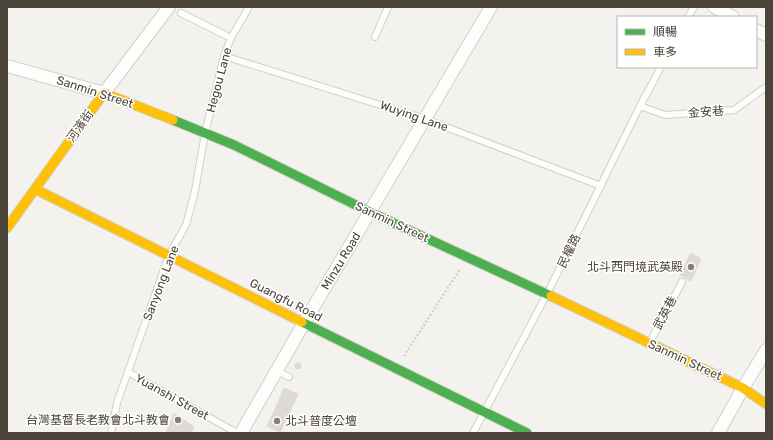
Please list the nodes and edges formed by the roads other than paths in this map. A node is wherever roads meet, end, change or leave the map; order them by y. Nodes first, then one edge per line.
1 (169, 7) edge
2 (249, 7) edge
3 (388, 7) edge
4 (491, 7) edge
5 (694, 7) edge
6 (714, 7) edge
7 (181, 13) dead end
8 (689, 16) edge
9 (731, 16) edge
10 (757, 30) edge
11 (766, 35) edge
12 (375, 37) dead end
13 (231, 38) junction
14 (224, 56) junction
15 (7, 66) edge
16 (660, 68) edge
17 (766, 87) edge
18 (104, 93) junction
19 (640, 106) junction
20 (425, 119) junction
21 (205, 133) junction
22 (600, 186) junction
23 (35, 189) junction
24 (370, 212) junction
25 (7, 228) edge
26 (169, 255) junction
27 (682, 282) dead end
28 (547, 294) junction
29 (304, 323) junction
30 (649, 343) junction
31 (766, 350) edge
32 (277, 371) junction
33 (128, 372) junction
34 (289, 377) dead end
35 (743, 388) junction
36 (766, 404) edge
37 (484, 412) junction
38 (243, 432) edge
39 (111, 433) edge
40 (473, 433) edge
41 (526, 433) edge
42 (718, 433) edge

1 - 18 street, 河濱街
2 - 13 lane, Hegou Lane
3 - 12 lane
4 - 20 street, Minzu Road
5 - 8 lane
6 - 9 street
7 - 13 lane
10 - 11 street
13 - 14 lane, Hegou Lane
14 - 20 lane, Wuying Lane
14 - 21 lane, Hegou Lane
15 - 18 street, Sanmin Street
16 - 19 lane, 民權路
17 - 19 lane, 金安巷
18 - 21 street, Sanmin Street
18 - 23 street, 河濱街
19 - 22 lane, 民權路
20 - 22 lane, Wuying Lane
20 - 24 street, Minzu Road
21 - 24 street, Sanmin Street
21 - 26 lane, Sanyong Lane
22 - 28 lane, 民權路
23 - 25 street, 河濱街
23 - 26 street, Guangfu Road
24 - 28 street, Sanmin Street
24 - 29 street, Minzu Road
26 - 29 street, Guangfu Road
26 - 33 lane, Sanyong Lane
27 - 30 lane, 武英巷
28 - 30 street, Sanmin Street
28 - 37 lane, 民權路
29 - 32 street, Minzu Road
29 - 37 street, Guangfu Road
30 - 35 street, Sanmin Street
31 - 35 street
32 - 34 lane
32 - 38 street, Minzu Road
33 - 38 lane, Yuanshi Street
33 - 39 lane, Sanyong Lane
35 - 36 street, Sanmin Street
35 - 42 street
37 - 40 lane, 民權路
37 - 41 street, Guangfu Road

